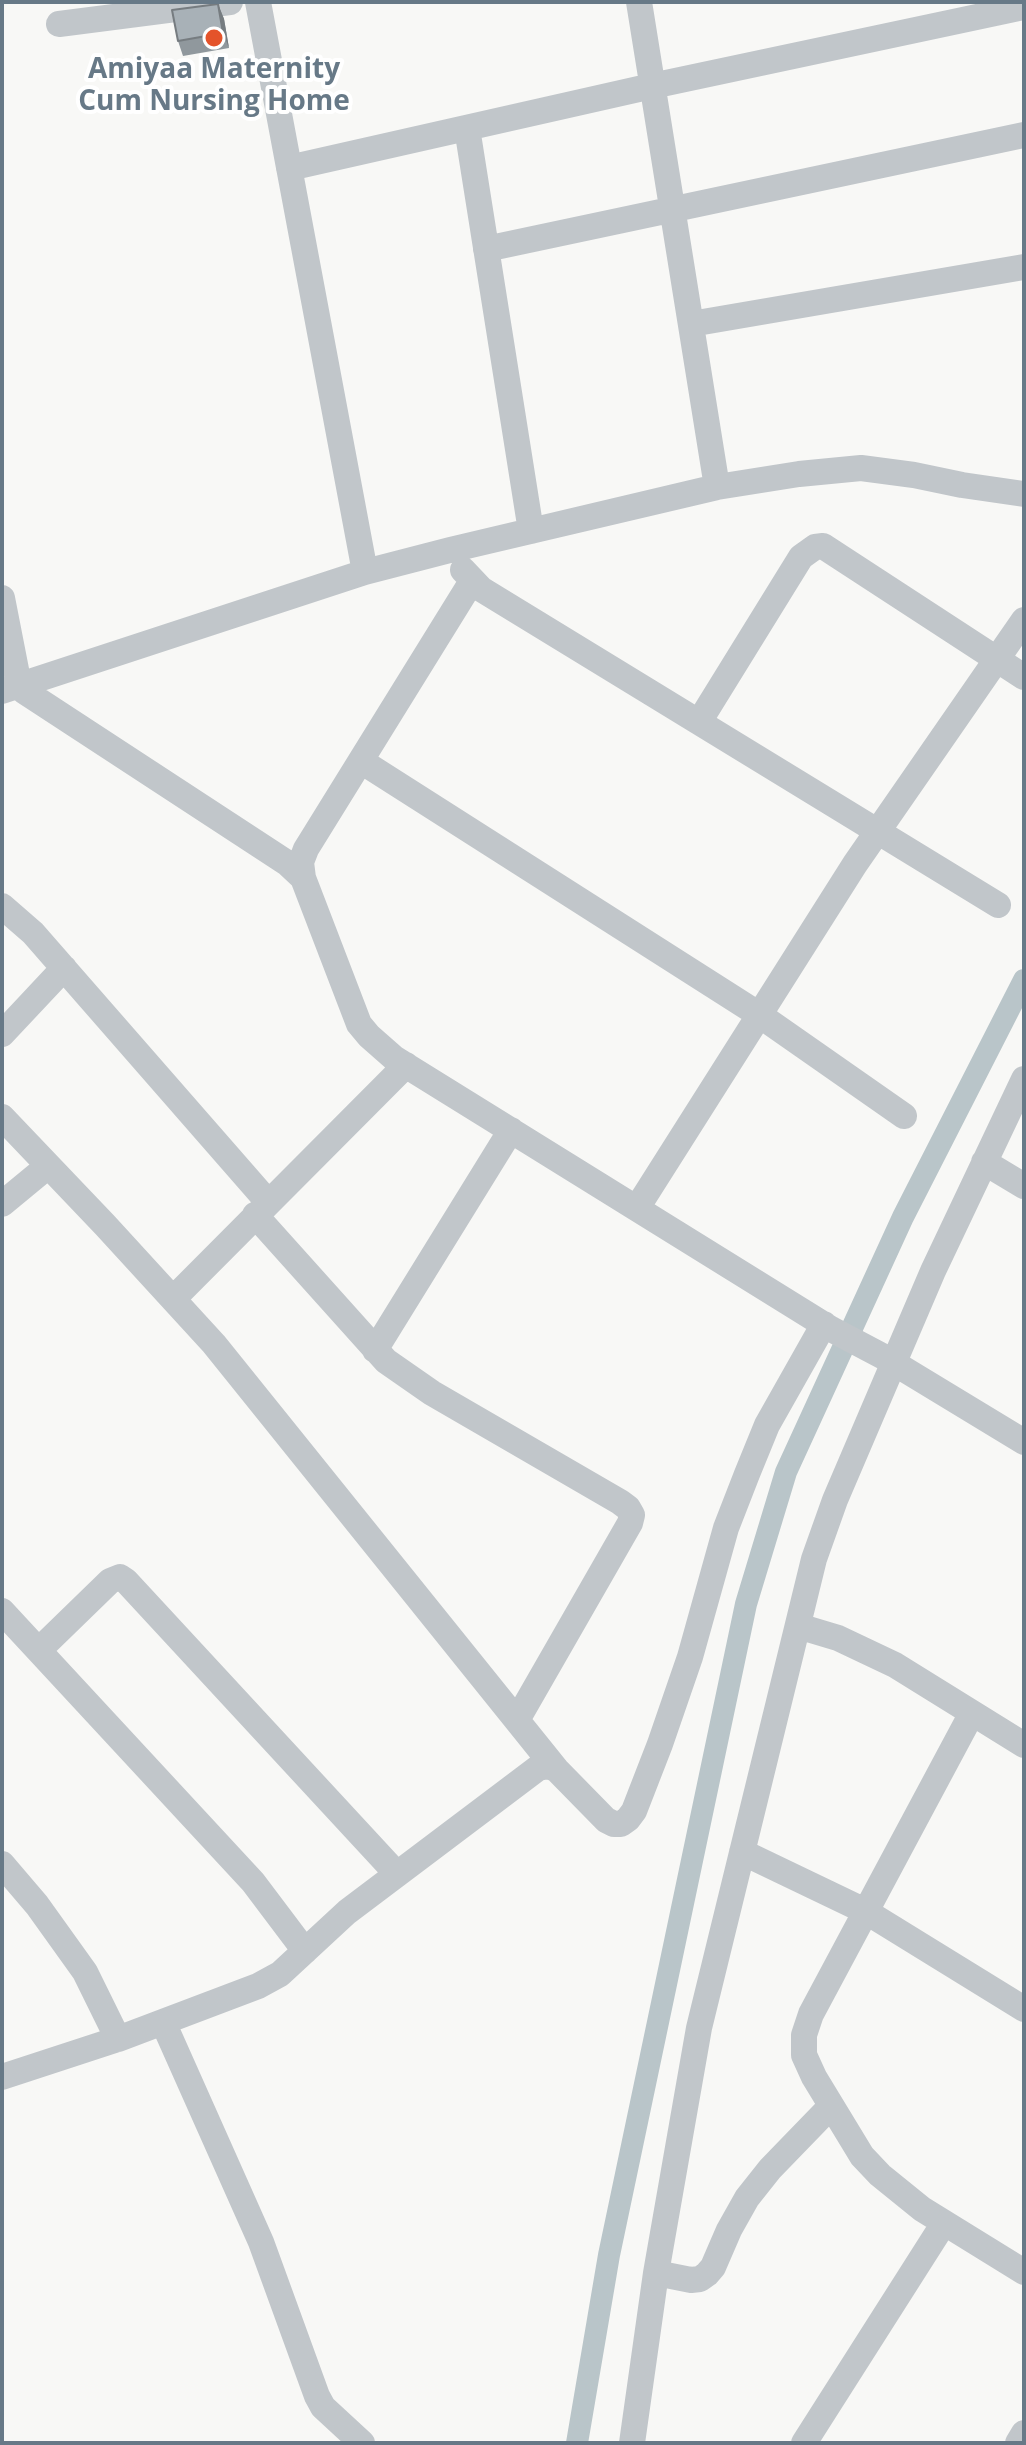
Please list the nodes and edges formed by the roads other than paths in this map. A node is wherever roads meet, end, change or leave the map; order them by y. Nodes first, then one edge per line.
1 (230, 2) edge
2 (258, 2) edge
3 (639, 2) edge
4 (1024, 7) edge
5 (59, 24) dead end
6 (652, 86) junction
7 (467, 128) junction
8 (1024, 135) edge
9 (289, 168) junction
10 (672, 209) junction
11 (486, 249) junction
12 (1024, 267) edge
13 (691, 324) junction
14 (717, 487) junction
15 (1024, 494) edge
16 (531, 531) junction
17 (450, 550) junction
18 (365, 572) junction
19 (472, 581) junction
20 (2, 598) edge
21 (1024, 620) edge
22 (997, 660) junction
23 (1024, 677) edge
24 (11, 688) edge
25 (699, 722) junction
26 (361, 761) junction
27 (877, 832) junction
28 (303, 878) junction
29 (998, 905) dead end
30 (2, 906) edge
31 (64, 968) junction
32 (758, 1014) junction
33 (2, 1034) edge
34 (406, 1065) junction
35 (1024, 1079) edge
36 (904, 1116) dead end
37 (2, 1117) edge
38 (511, 1130) junction
39 (984, 1162) junction
40 (48, 1166) junction
41 (1024, 1186) edge
42 (2, 1204) edge
43 (637, 1208) junction
44 (262, 1209) junction
45 (173, 1299) junction
46 (828, 1327) junction
47 (375, 1350) junction
48 (889, 1360) junction
49 (1024, 1442) edge
50 (2, 1611) edge
51 (798, 1626) junction
52 (39, 1650) junction
53 (972, 1713) junction
54 (517, 1720) junction
55 (1024, 1745) edge
56 (556, 1769) junction
57 (742, 1852) junction
58 (2, 1864) edge
59 (397, 1874) junction
60 (865, 1911) junction
61 (305, 1951) junction
62 (1024, 2009) edge
63 (163, 2022) junction
64 (118, 2039) junction
65 (2, 2077) edge
66 (831, 2106) junction
67 (944, 2223) junction
68 (1024, 2272) edge
69 (656, 2273) junction
70 (1024, 2433) edge
71 (362, 2443) edge
72 (632, 2443) edge
73 (804, 2443) edge
74 (1018, 2443) edge

1 - 5 street
2 - 9 street
3 - 6 street
4 - 6 street
6 - 7 street
6 - 10 street
7 - 9 street
7 - 11 street
8 - 10 street
9 - 18 street
10 - 11 street
10 - 13 street
11 - 16 street
12 - 13 street
13 - 14 street
14 - 15 street
14 - 16 street
16 - 17 street
17 - 18 street
17 - 19 street
18 - 24 street
19 - 25 street
19 - 26 street
20 - 24 street
21 - 22 street
22 - 23 street
22 - 25 street
22 - 27 street
24 - 28 street
25 - 27 street
26 - 28 street
26 - 32 street
27 - 29 street
27 - 32 street
28 - 34 street
30 - 31 street
31 - 33 street
31 - 44 street
32 - 36 street
32 - 43 street
34 - 38 street
34 - 44 street
35 - 39 street
37 - 40 street
38 - 43 street
38 - 47 street
39 - 41 street
39 - 48 street
40 - 42 street
40 - 45 street
43 - 46 street
44 - 45 street
44 - 47 street
45 - 54 street
46 - 48 street
46 - 56 street
47 - 54 street
48 - 49 street
48 - 51 street
50 - 52 street
51 - 53 street
51 - 57 street
52 - 59 street
52 - 61 street
53 - 55 street
53 - 60 street
54 - 56 street
56 - 59 street
57 - 60 street
57 - 69 street
58 - 64 street
59 - 61 street
60 - 62 street
60 - 66 street
61 - 63 street
63 - 64 street
63 - 71 street
64 - 65 street
66 - 67 street
66 - 69 street
67 - 68 street
67 - 73 street
69 - 72 street
70 - 74 street

